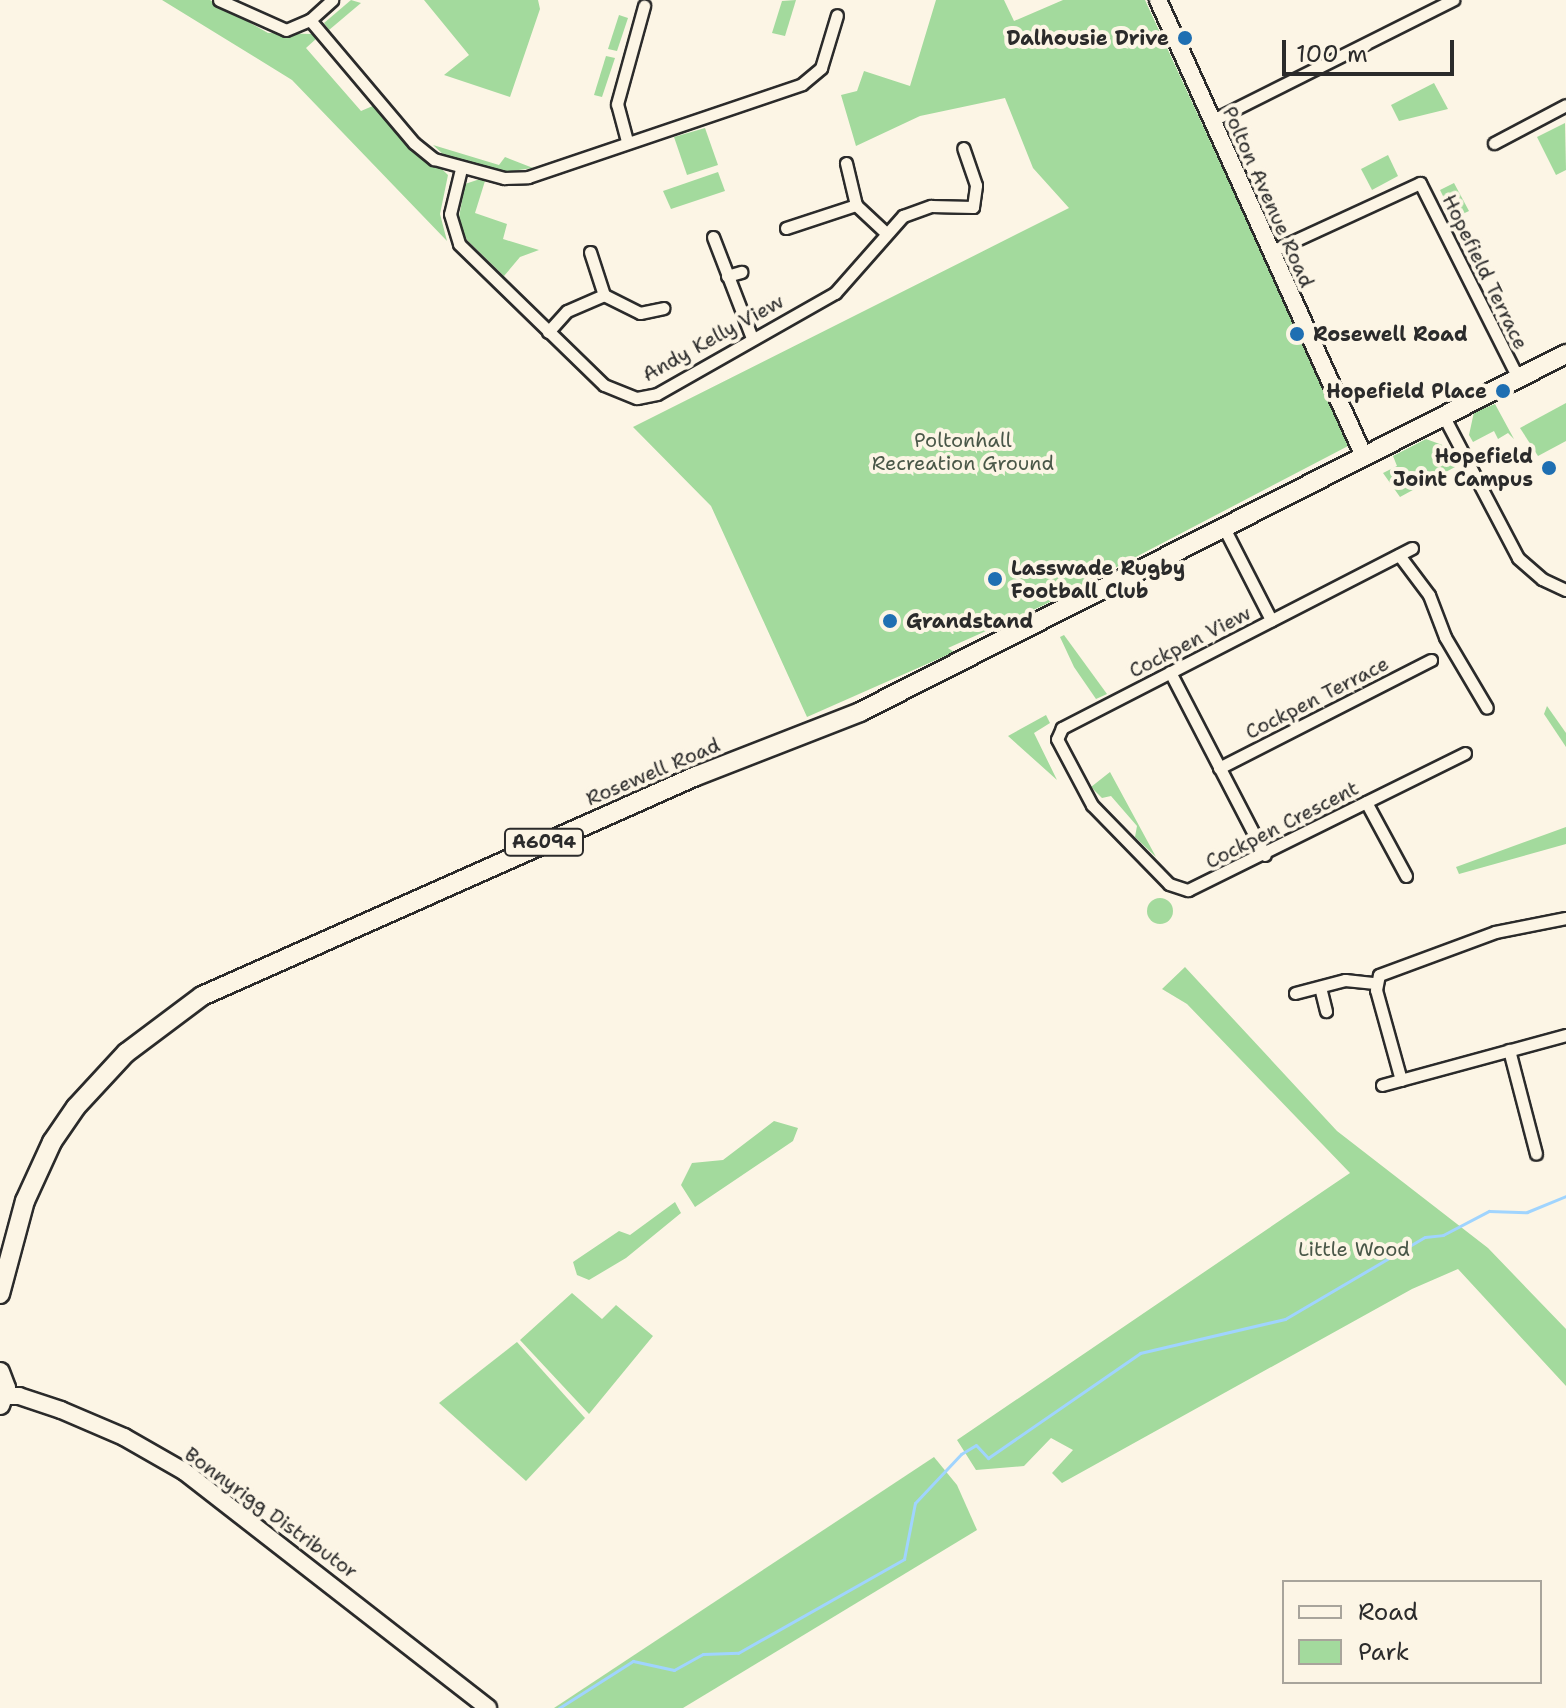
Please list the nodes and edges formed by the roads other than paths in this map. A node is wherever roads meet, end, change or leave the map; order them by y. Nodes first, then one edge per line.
1 (219, 0) edge
2 (332, 0) edge
3 (1158, 0) edge
4 (1453, 0) edge
5 (644, 6) dead end
6 (837, 15) dead end
7 (310, 20) junction
8 (1566, 105) edge
9 (1211, 121) junction
10 (627, 141) junction
11 (1494, 143) dead end
12 (963, 148) dead end
13 (846, 163) dead end
14 (461, 169) junction
15 (856, 205) junction
16 (786, 228) dead end
17 (886, 233) junction
18 (713, 237) dead end
19 (590, 252) dead end
20 (1270, 252) junction
21 (741, 272) dead end
22 (727, 276) junction
23 (604, 295) junction
24 (663, 308) dead end
25 (548, 332) junction
26 (752, 338) junction
27 (1566, 354) edge
28 (1518, 378) junction
29 (1443, 415) junction
30 (1363, 454) junction
31 (1223, 526) junction
32 (1412, 548) dead end
33 (1399, 555) junction
34 (1566, 590) edge
35 (1271, 620) junction
36 (1431, 660) dead end
37 (1170, 672) junction
38 (1487, 708) dead end
39 (1465, 753) dead end
40 (1219, 768) junction
41 (1366, 802) junction
42 (1092, 805) joint
43 (1265, 855) junction
44 (1406, 876) dead end
45 (1566, 918) edge
46 (1375, 983) junction
47 (1320, 987) junction
48 (1295, 993) dead end
49 (1326, 1011) dead end
50 (1566, 1035) edge
51 (1509, 1050) junction
52 (1401, 1080) junction
53 (1382, 1085) dead end
54 (1536, 1154) dead end
55 (0, 1294) edge
56 (0, 1372) edge
57 (2, 1401) edge
58 (488, 1708) edge

1 - 7 street
2 - 7 street
3 - 9 main road, Polton Avenue Road
4 - 9 street
5 - 10 street
6 - 10 street
7 - 14 street
8 - 11 street
9 - 20 main road, Polton Avenue Road
10 - 14 street
12 - 17 street, Andy Kelly View
13 - 15 street
14 - 25 street, Andy Kelly View
15 - 16 street
15 - 17 street
17 - 26 street, Andy Kelly View
18 - 22 street
19 - 23 street
20 - 28 street, Hopefield Terrace
20 - 30 main road, Polton Avenue Road
21 - 22 street
22 - 26 street
23 - 24 street
23 - 25 street
25 - 26 street, Andy Kelly View
27 - 28 main road, A6094
28 - 29 main road, A6094
29 - 30 main road, A6094
29 - 34 street
30 - 31 main road, Rosewell Road / A6094
31 - 35 street
31 - 55 main road, Rosewell Road / A6094
32 - 33 street, Cockpen View
33 - 35 street, Cockpen View
33 - 38 street
35 - 37 street, Cockpen View
36 - 40 street, Cockpen Terrace
37 - 40 street
37 - 42 street, Cockpen View
39 - 41 street, Cockpen Crescent
40 - 43 street
41 - 43 street, Cockpen Crescent
41 - 44 street
42 - 43 street, Cockpen Crescent
45 - 46 street
46 - 47 street
46 - 52 street
47 - 48 street
47 - 49 street
50 - 51 street
51 - 52 street
51 - 54 street
52 - 53 street
56 - 57 main road
57 - 58 main road, Bonnyrigg Distributor

